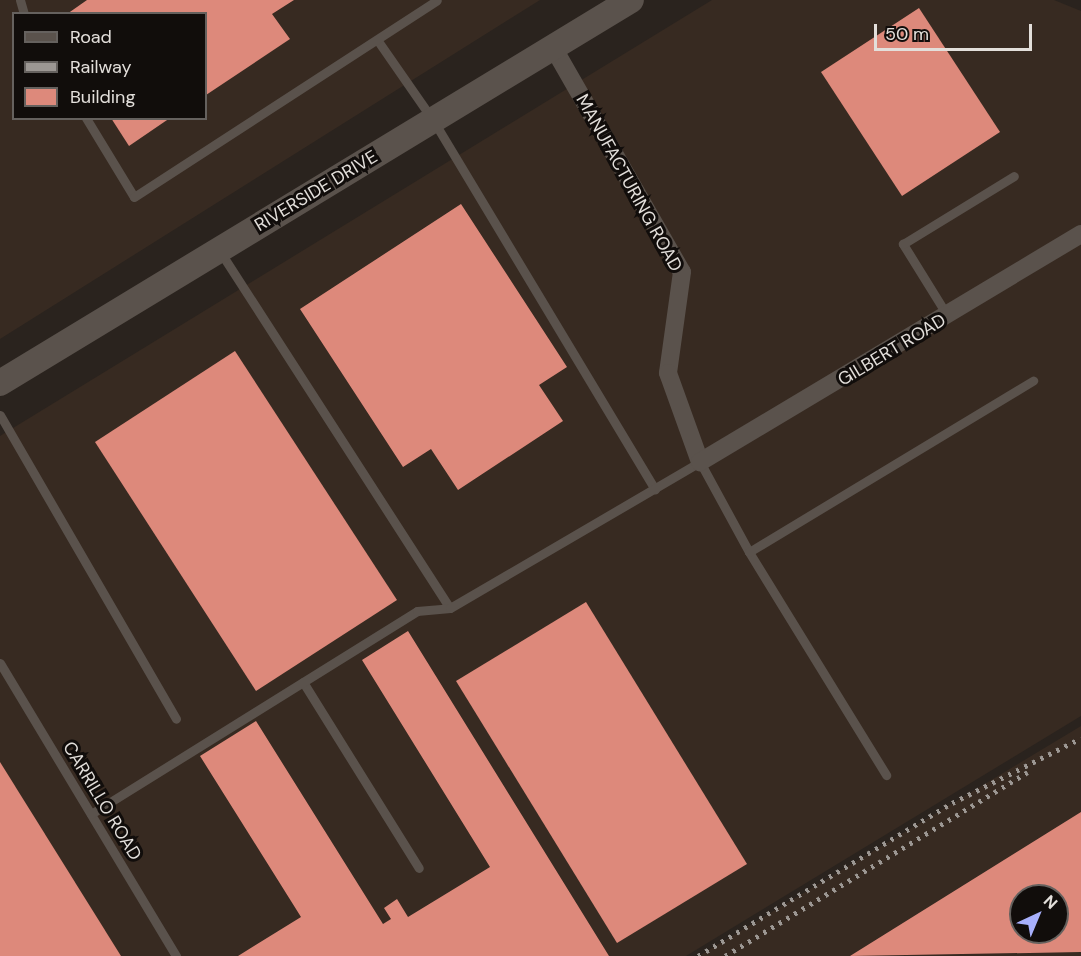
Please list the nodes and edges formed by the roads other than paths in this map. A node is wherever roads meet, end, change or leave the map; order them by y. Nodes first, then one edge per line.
1 (437, 0) edge
2 (631, 0) edge
3 (378, 41) junction
4 (553, 47) junction
5 (87, 120) edge
6 (433, 120) junction
7 (1014, 176) dead end
8 (1081, 234) edge
9 (219, 250) junction
10 (948, 317) junction
11 (1033, 381) dead end
12 (0, 383) edge
13 (0, 415) edge
14 (700, 462) junction
15 (655, 489) junction
16 (749, 552) junction
17 (450, 608) junction
18 (0, 663) edge
19 (303, 682) junction
20 (176, 719) dead end
21 (886, 776) dead end
22 (91, 814) junction
23 (419, 868) dead end
24 (176, 956) edge

1 - 3 lane
2 - 4 street, RIVERSIDE DRIVE
3 - 5 lane
3 - 6 lane
4 - 6 street, RIVERSIDE DRIVE
4 - 14 street, MANUFACTURING ROAD
6 - 9 street, RIVERSIDE DRIVE
6 - 15 lane
7 - 10 lane
8 - 10 street, GILBERT ROAD
9 - 12 street, RIVERSIDE DRIVE
9 - 17 lane
10 - 14 street, GILBERT ROAD
11 - 16 lane
13 - 20 lane
14 - 15 lane
14 - 16 lane
15 - 17 lane
16 - 21 lane
17 - 19 lane
18 - 22 lane, CARRILLO ROAD
19 - 22 lane
19 - 23 lane
22 - 24 lane, CARRILLO ROAD

